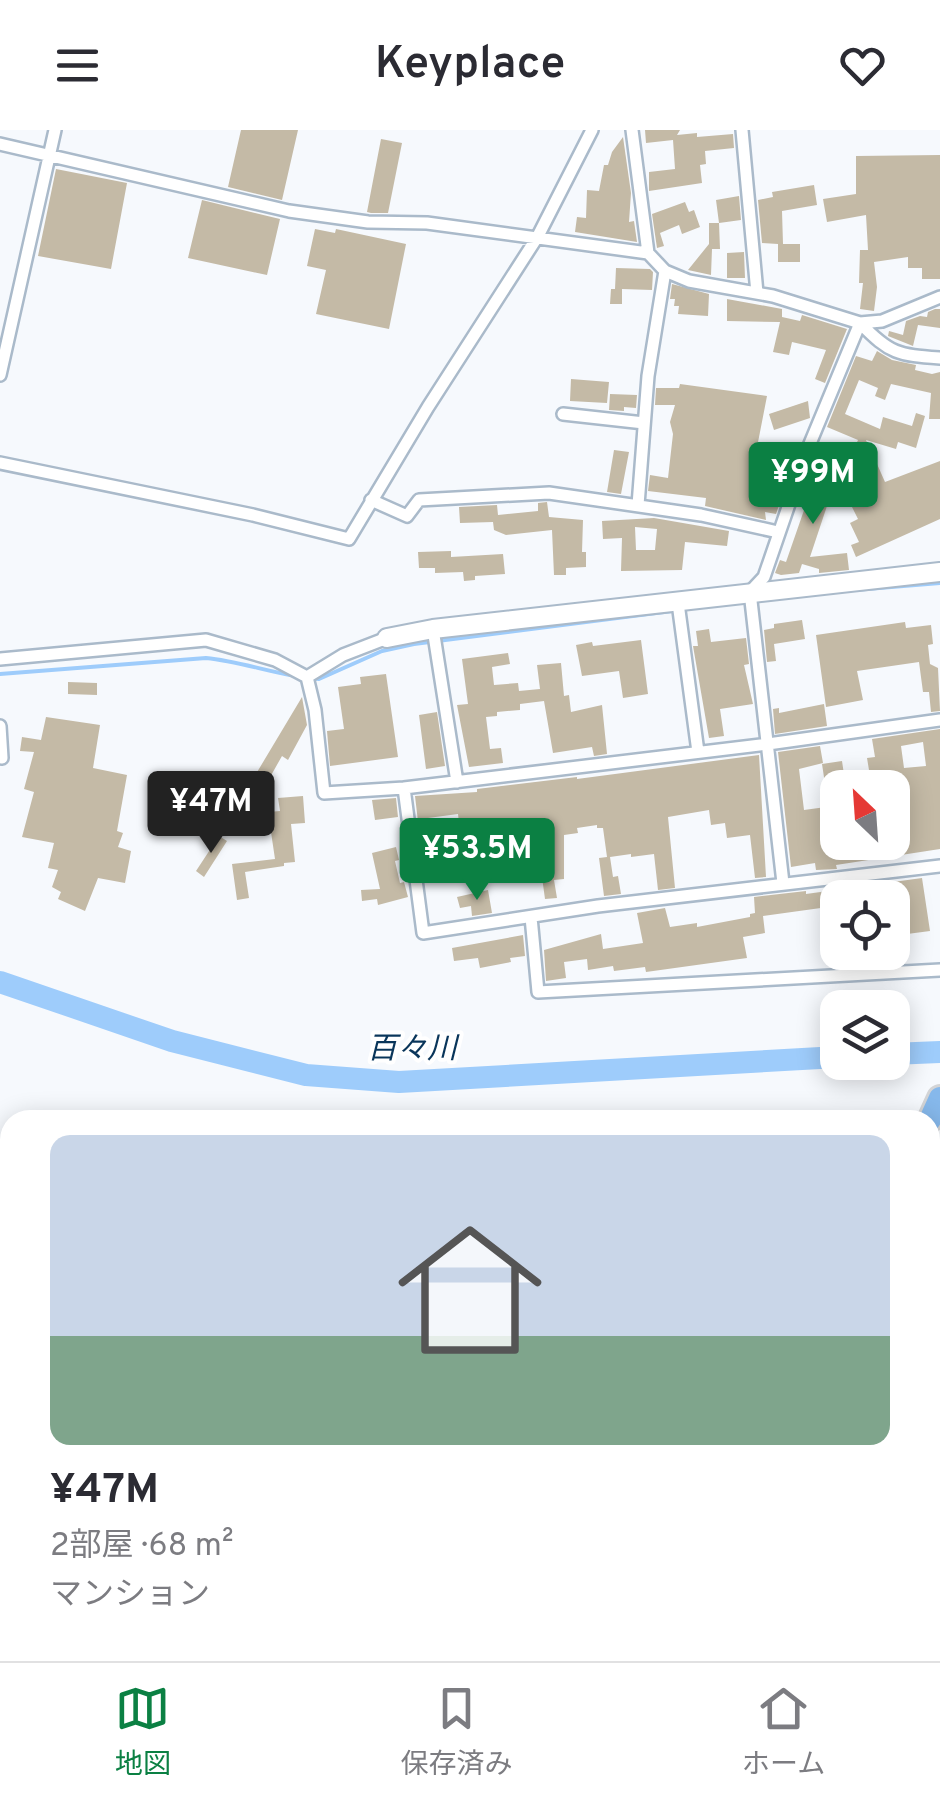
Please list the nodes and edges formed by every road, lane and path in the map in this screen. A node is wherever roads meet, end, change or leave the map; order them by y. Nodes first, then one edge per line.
1 (55, 130) edge
2 (592, 130) edge
3 (632, 130) edge
4 (742, 130) edge
5 (0, 144) edge
6 (49, 156) junction
7 (538, 236) junction
8 (648, 254) junction
9 (665, 271) junction
10 (757, 293) junction
11 (940, 297) edge
12 (860, 323) junction
13 (940, 358) edge
14 (0, 376) edge
15 (563, 414) dead end
16 (644, 423) junction
17 (0, 463) edge
18 (371, 500) junction
19 (638, 506) junction
20 (778, 532) junction
21 (940, 572) edge
22 (750, 592) junction
23 (678, 603) junction
24 (433, 629) junction
25 (387, 638) joint
26 (0, 659) edge
27 (307, 677) junction
28 (940, 720) edge
29 (0, 726) edge
30 (768, 744) junction
31 (698, 752) junction
32 (2, 758) edge
33 (456, 782) junction
34 (404, 788) junction
35 (940, 866) edge
36 (783, 883) junction
37 (531, 917) junction
38 (940, 970) edge

1 - 6 street
2 - 7 street
3 - 8 street
4 - 10 street
5 - 6 street
6 - 7 street
6 - 14 street
7 - 8 street
7 - 18 street
8 - 9 street
9 - 10 street
9 - 16 street
10 - 12 street
11 - 12 street
12 - 13 street
12 - 20 street
15 - 16 street
16 - 19 street
17 - 18 street
18 - 19 street
19 - 20 street
20 - 22 street
21 - 22 street
22 - 23 street
22 - 30 street
23 - 24 street
23 - 31 street
24 - 25 street
24 - 33 street
25 - 27 street
26 - 27 street
27 - 34 street
28 - 30 street
29 - 32 street
30 - 31 street
30 - 36 street
31 - 33 street
33 - 34 street
34 - 37 street
35 - 36 street
36 - 37 street
37 - 38 street

